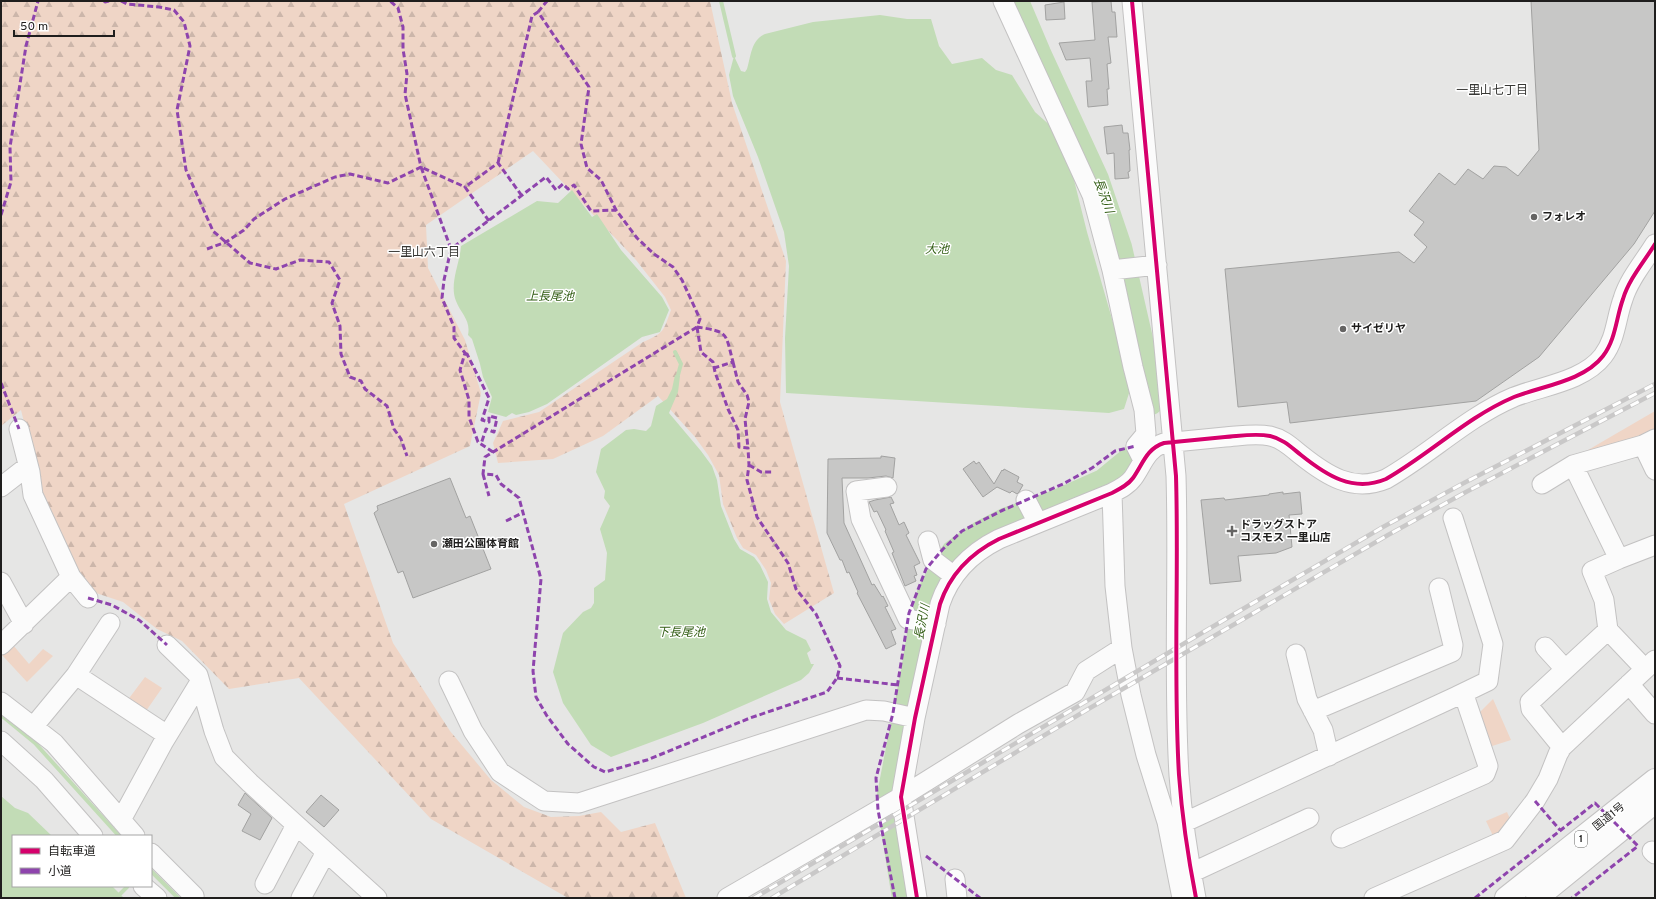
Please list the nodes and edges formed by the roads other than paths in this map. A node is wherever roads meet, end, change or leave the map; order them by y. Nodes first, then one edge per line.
1 (1003, 1) edge
2 (1132, 1) edge
3 (1655, 244) edge
4 (1156, 265) junction
5 (1113, 270) junction
6 (19, 429) dead end
7 (1173, 442) junction
8 (1649, 442) edge
9 (1143, 460) junction
10 (1573, 465) junction
11 (28, 466) junction
12 (1655, 470) edge
13 (1542, 484) dead end
14 (1, 488) edge
15 (887, 488) dead end
16 (1112, 493) junction
17 (1026, 501) dead end
18 (1453, 518) dead end
19 (1037, 523) junction
20 (928, 541) dead end
21 (1655, 545) edge
22 (1619, 558) junction
23 (953, 576) junction
24 (71, 577) junction
25 (1, 582) edge
26 (1439, 588) dead end
27 (88, 598) dead end
28 (110, 623) dead end
29 (24, 624) junction
30 (935, 624) junction
31 (1608, 630) junction
32 (167, 644) dead end
33 (1, 646) edge
34 (1545, 647) dead end
35 (1122, 648) junction
36 (1296, 654) dead end
37 (1650, 664) edge
38 (1565, 669) junction
39 (76, 675) junction
40 (449, 681) dead end
41 (200, 682) junction
42 (1629, 684) junction
43 (1457, 696) junction
44 (1, 702) edge
45 (1313, 711) junction
46 (1655, 714) edge
47 (915, 718) junction
48 (33, 727) junction
49 (167, 735) junction
50 (1, 741) edge
51 (1562, 746) junction
52 (1329, 756) junction
53 (1653, 773) edge
54 (901, 797) junction
55 (1655, 802) edge
56 (1655, 816) edge
57 (1309, 818) dead end
58 (121, 820) junction
59 (1183, 823) junction
60 (296, 825) junction
61 (92, 835) edge
62 (134, 835) edge
63 (1598, 837) junction
64 (1341, 838) dead end
65 (908, 840) junction
66 (326, 852) junction
67 (152, 853) edge
68 (926, 856) dead end
69 (1191, 872) junction
70 (955, 879) dead end
71 (265, 884) dead end
72 (144, 887) edge
73 (158, 898) edge
74 (193, 898) edge
75 (301, 898) edge
76 (377, 898) edge
77 (727, 898) edge
78 (917, 898) edge
79 (957, 898) edge
80 (1182, 898) edge
81 (1196, 898) edge
82 (1374, 898) edge
83 (1506, 898) edge
84 (1537, 898) edge

1 - 5 street
2 - 4 street
3 - 7 street
4 - 5 street
4 - 7 street
5 - 9 street
6 - 11 street
7 - 9 street
7 - 59 street
8 - 10 street
8 - 12 street
9 - 16 street
10 - 13 street
10 - 22 street
11 - 14 street
11 - 24 street
15 - 30 street
16 - 19 street
16 - 35 street
17 - 19 street
18 - 43 street
19 - 23 street
20 - 23 street
21 - 22 street
22 - 31 street
23 - 30 street
24 - 27 street
24 - 29 street
25 - 29 street
26 - 45 street
28 - 39 street
29 - 33 street
30 - 47 street
31 - 37 street
31 - 38 street
32 - 41 street
34 - 38 street
35 - 54 street
35 - 80 street
36 - 45 street
37 - 42 street
38 - 51 street
39 - 48 street
39 - 49 street
40 - 47 street
41 - 49 street
41 - 60 street
42 - 46 street
42 - 51 street
43 - 52 street
43 - 64 street
44 - 48 street
45 - 52 street
47 - 54 street
48 - 58 street
49 - 58 street
50 - 61 street
51 - 82 street
52 - 59 street
53 - 63 highway, 国道1号 / 1
54 - 65 street
54 - 77 street
55 - 63 highway, 国道1号 / 1
56 - 63 highway
57 - 69 street
58 - 62 street
59 - 69 street
60 - 66 street
60 - 71 street
63 - 83 highway, 国道1号 / 1
63 - 84 highway, 国道1号 / 1
65 - 68 street
65 - 78 street
66 - 75 street
66 - 76 street
67 - 74 street
69 - 81 street
70 - 79 street
72 - 73 street

